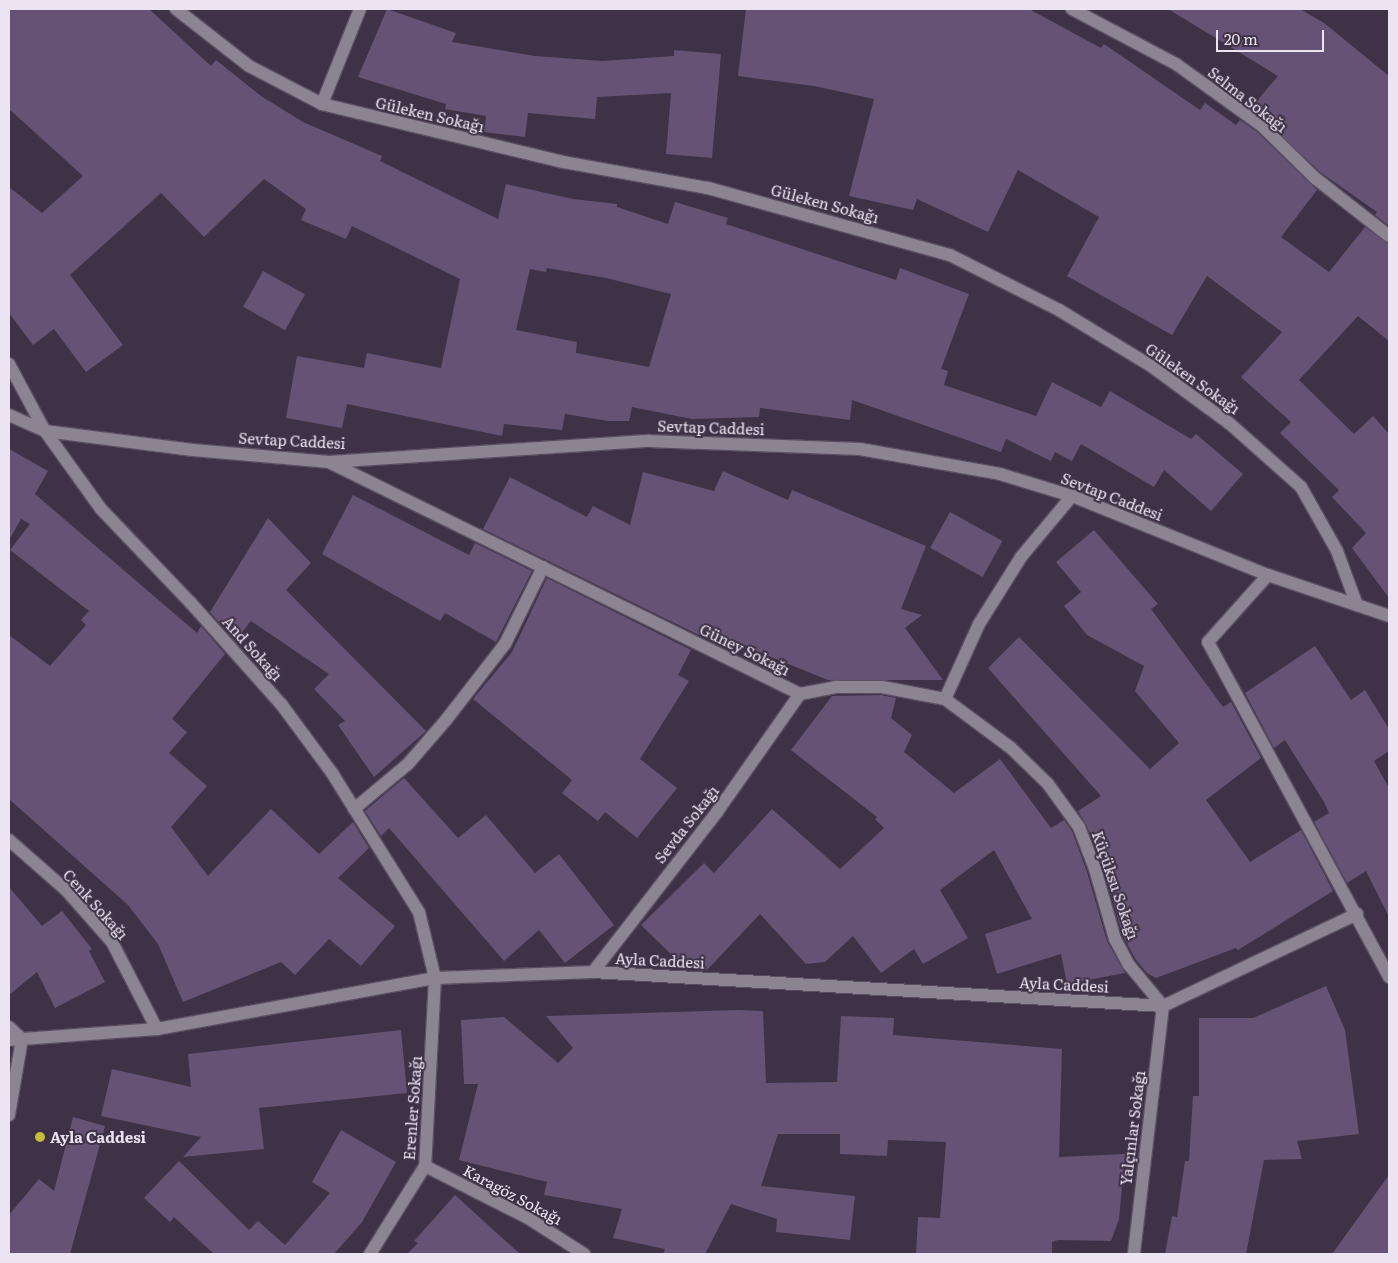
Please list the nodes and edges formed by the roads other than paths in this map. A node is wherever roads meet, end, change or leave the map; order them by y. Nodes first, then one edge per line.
1 (176, 9) edge
2 (360, 9) edge
3 (1072, 9) edge
4 (322, 104) junction
5 (1389, 236) edge
6 (9, 364) edge
7 (9, 415) edge
8 (45, 431) junction
9 (329, 462) junction
10 (1072, 496) junction
11 (543, 567) junction
12 (1268, 575) junction
13 (1357, 605) junction
14 (1389, 616) edge
15 (800, 694) junction
16 (945, 699) junction
17 (354, 809) junction
18 (9, 840) edge
19 (1357, 914) junction
20 (593, 972) junction
21 (435, 978) junction
22 (1389, 978) edge
23 (1163, 1006) junction
24 (9, 1026) edge
25 (157, 1029) junction
26 (15, 1040) edge
27 (9, 1115) edge
28 (425, 1166) junction
29 (370, 1254) edge
30 (584, 1254) edge
31 (1134, 1254) edge

1 - 4 street, Güleken Sokağı
2 - 4 street
3 - 5 street, Selma Sokağı
4 - 13 street, Güleken Sokağı
6 - 8 street, And Sokağı
7 - 8 street, Sevtap Caddesi
8 - 9 street, Sevtap Caddesi
8 - 17 street, And Sokağı
9 - 10 street, Sevtap Caddesi
9 - 11 street, Güney Sokağı
10 - 12 street, Sevtap Caddesi
10 - 16 street
11 - 15 street, Güney Sokağı
11 - 17 street
12 - 13 street, Sevtap Caddesi
12 - 19 street
13 - 14 street, Sevtap Caddesi
15 - 16 street, Güney Sokağı
15 - 20 street, Sevda Sokağı
16 - 23 street, Küçüksu Sokağı
17 - 21 street, And Sokağı
18 - 25 street, Cenk Sokağı
19 - 22 street
19 - 23 street, Ayla Caddesi
20 - 21 street, Ayla Caddesi
20 - 23 street, Ayla Caddesi
21 - 25 street, Ayla Caddesi
21 - 28 street, Erenler Sokağı
23 - 31 street, Yalçınlar Sokağı
24 - 26 street
25 - 26 street, Ayla Caddesi
26 - 27 street
28 - 29 street, Erenler Sokağı
28 - 30 street, Karagöz Sokağı

